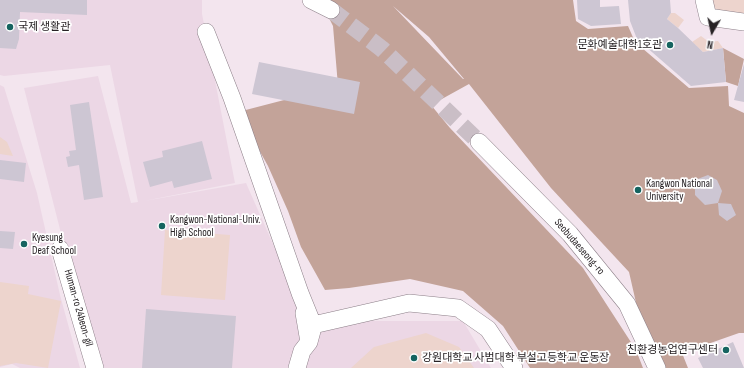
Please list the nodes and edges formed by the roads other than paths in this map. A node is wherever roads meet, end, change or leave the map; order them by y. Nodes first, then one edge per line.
1 (311, 0) edge
2 (709, 4) edge
3 (331, 10) tunnel mouth
4 (744, 22) edge
5 (206, 32) dead end
6 (479, 142) tunnel mouth
7 (60, 249) dead end
8 (300, 294) junction
9 (313, 325) junction
10 (310, 342) junction
11 (95, 368) edge
12 (297, 368) edge
13 (514, 368) edge
14 (657, 368) edge

1 - 3 street
2 - 4 street
5 - 8 street
6 - 14 street, Seobudaeseong-ro
7 - 11 street, Human-ro 24beon-gil
8 - 9 street
8 - 10 street
9 - 10 street
9 - 13 street
10 - 12 street

